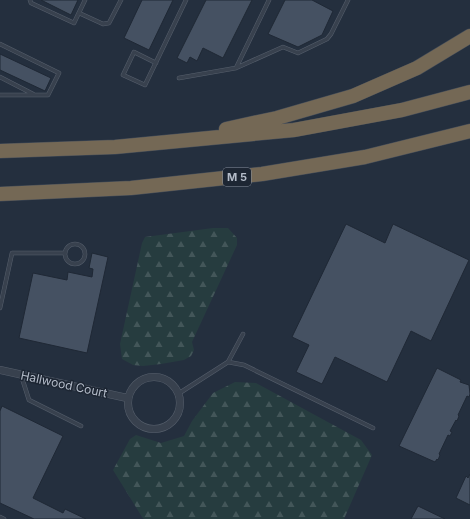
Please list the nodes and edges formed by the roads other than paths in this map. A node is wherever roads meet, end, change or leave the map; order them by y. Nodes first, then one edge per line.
1 (30, 0) edge
2 (85, 0) edge
3 (121, 0) edge
4 (186, 0) edge
5 (269, 0) edge
6 (348, 0) edge
7 (79, 13) junction
8 (470, 36) edge
9 (0, 44) edge
10 (156, 63) junction
11 (236, 68) junction
12 (0, 77) edge
13 (179, 78) dead end
14 (470, 92) edge
15 (34, 94) junction
16 (0, 95) edge
17 (470, 131) edge
18 (189, 140) junction
19 (0, 152) edge
20 (0, 194) edge
21 (65, 253) junction
22 (0, 308) edge
23 (243, 334) dead end
24 (228, 362) junction
25 (0, 370) edge
26 (21, 375) junction
27 (178, 394) junction
28 (127, 398) junction
29 (81, 426) dead end
30 (373, 428) dead end
31 (0, 517) edge
32 (4, 519) edge

1 - 7 lane
2 - 7 lane
3 - 7 lane
4 - 10 lane
5 - 11 lane
6 - 11 lane
8 - 18 highway
9 - 15 lane
10 - 10 lane
11 - 13 lane
12 - 15 lane
14 - 18 highway
15 - 16 lane
17 - 20 highway, M 5
18 - 19 highway
21 - 21 lane
21 - 22 lane
23 - 24 lane
24 - 27 lane
24 - 30 lane
25 - 26 street, Hallwood Court
26 - 28 street, Hallwood Court
26 - 29 lane
27 - 28 street
27 - 28 street
31 - 32 lane

